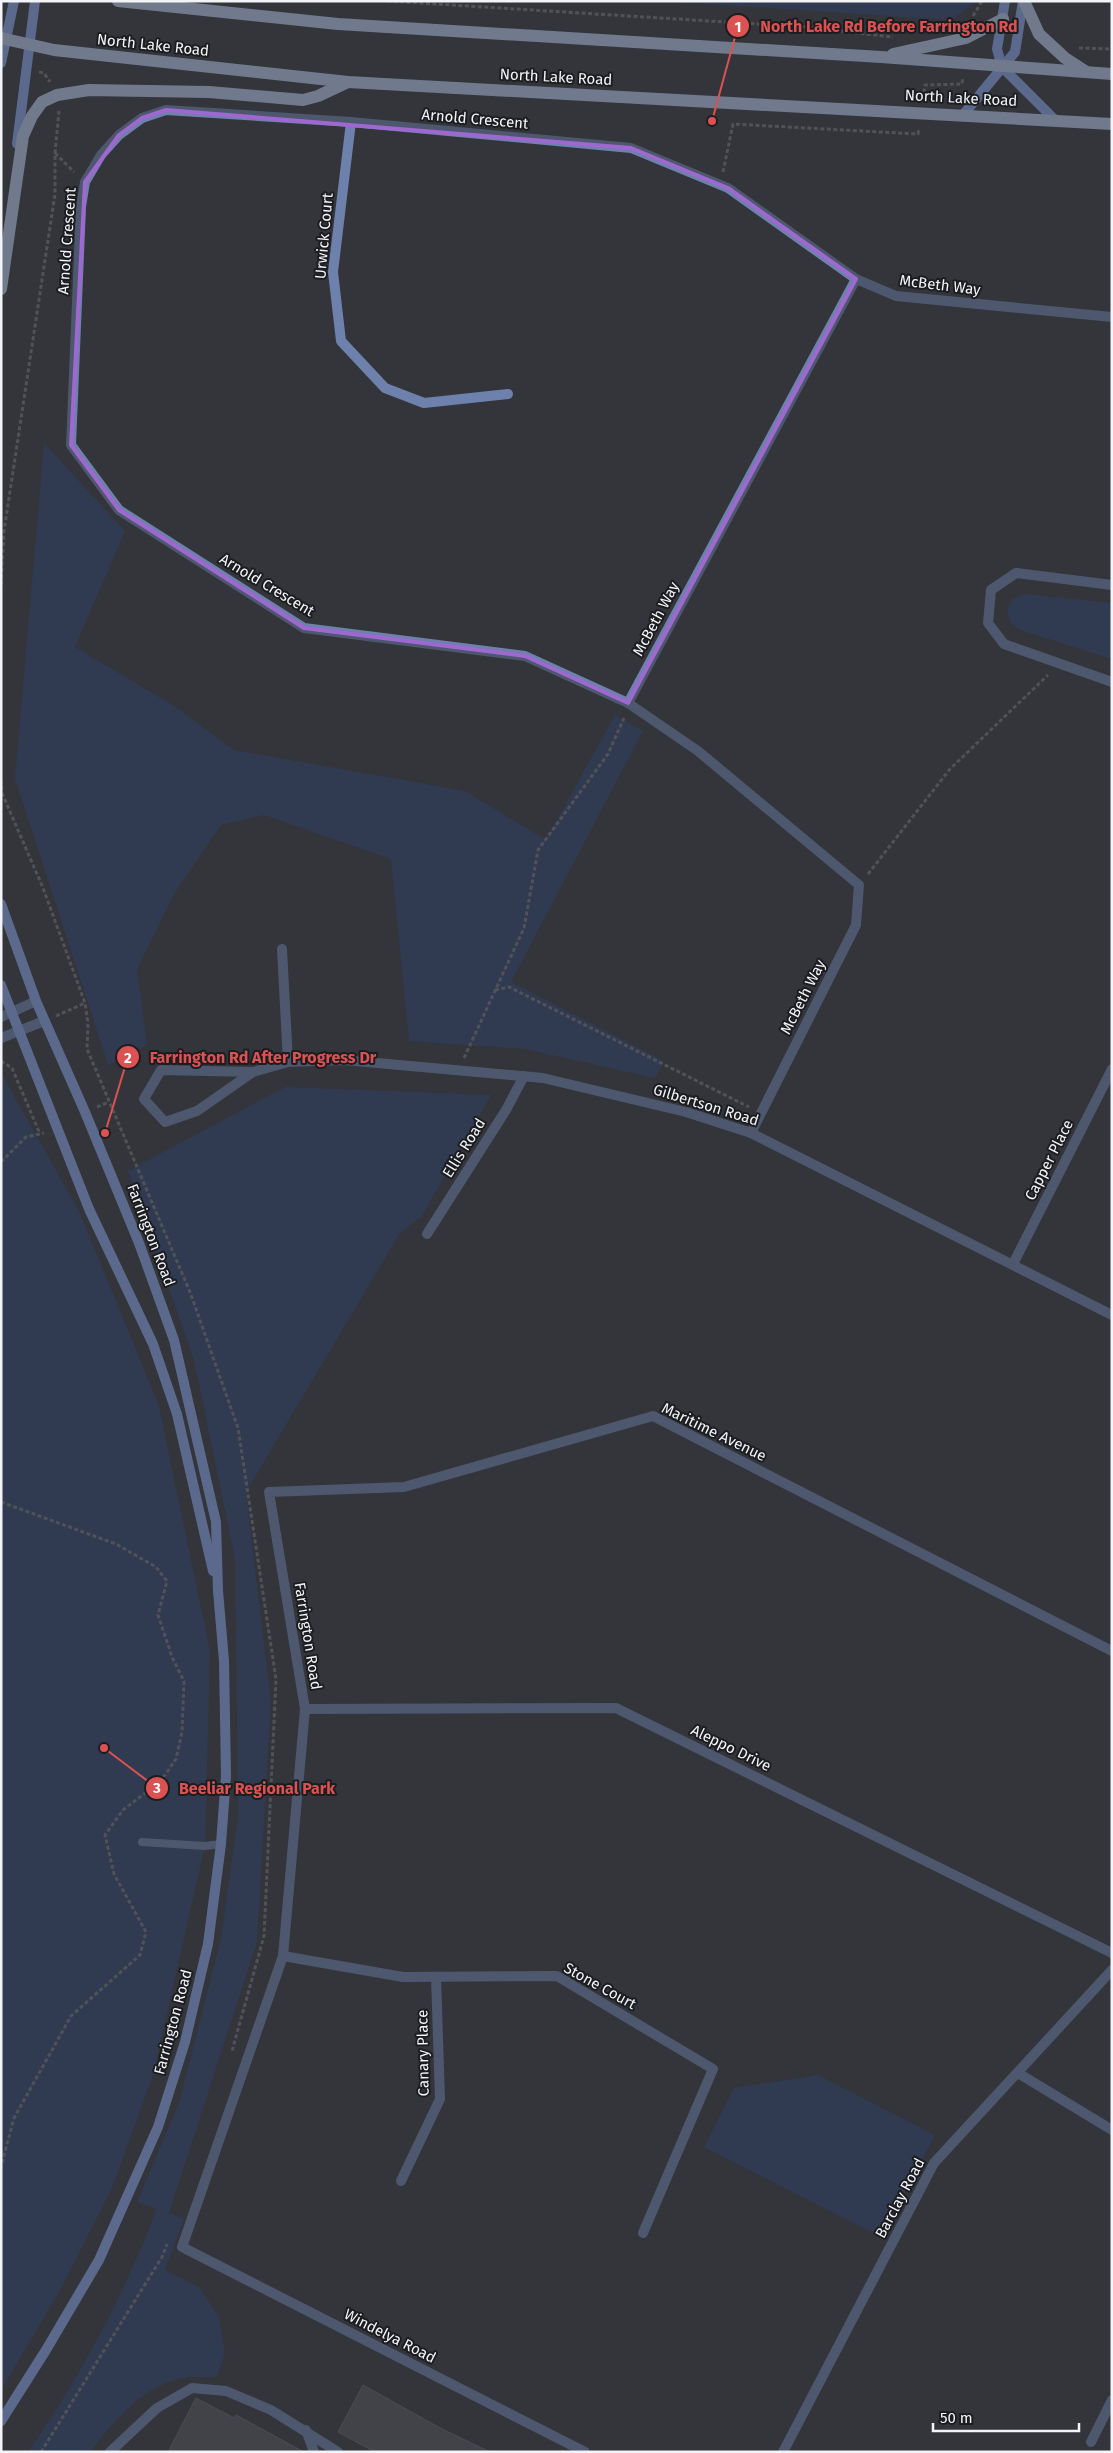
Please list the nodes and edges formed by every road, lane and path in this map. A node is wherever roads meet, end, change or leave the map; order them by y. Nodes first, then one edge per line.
1 (14, 1) edge
2 (35, 1) edge
3 (118, 1) edge
4 (387, 1) edge
5 (1006, 1) edge
6 (1023, 1) edge
7 (1002, 19) junction
8 (900, 38) dead end
9 (3, 39) edge
10 (29, 45) junction
11 (881, 57) junction
12 (1, 63) edge
13 (1002, 66) junction
14 (26, 70) junction
15 (1085, 72) junction
16 (1112, 74) edge
17 (348, 82) junction
18 (57, 95) junction
19 (963, 115) junction
20 (1055, 120) junction
21 (351, 122) junction
22 (1112, 124) edge
23 (55, 153) junction
24 (85, 182) junction
25 (1, 274) edge
26 (856, 279) junction
27 (1, 289) edge
28 (1112, 317) edge
29 (508, 394) dead end
30 (1, 585) edge
31 (1112, 585) edge
32 (1059, 664) junction
33 (1112, 682) edge
34 (628, 702) junction
35 (1, 780) edge
36 (860, 886) junction
37 (1, 904) edge
38 (282, 949) dead end
39 (1, 985) edge
40 (494, 990) junction
41 (36, 1001) junction
42 (85, 1003) junction
43 (12, 1012) junction
44 (1, 1017) edge
45 (44, 1021) junction
46 (20, 1031) junction
47 (1, 1038) edge
48 (1, 1061) edge
49 (288, 1062) junction
50 (1112, 1070) edge
51 (462, 1071) junction
52 (253, 1072) junction
53 (524, 1076) junction
54 (752, 1133) junction
55 (40, 1134) dead end
56 (427, 1234) dead end
57 (1013, 1264) junction
58 (1112, 1315) edge
59 (269, 1492) joint
60 (1, 1502) edge
61 (218, 1591) junction
62 (1112, 1651) edge
63 (305, 1709) junction
64 (142, 1842) dead end
65 (221, 1844) junction
66 (1112, 1953) edge
67 (283, 1956) junction
68 (1112, 1970) edge
69 (436, 1977) junction
70 (230, 2059) dead end
71 (1018, 2072) junction
72 (1112, 2130) edge
73 (1, 2166) edge
74 (401, 2181) dead end
75 (643, 2233) dead end
76 (169, 2240) dead end
77 (182, 2247) joint
78 (1112, 2400) edge
79 (1, 2420) edge
80 (306, 2430) junction
81 (1091, 2442) dead end
82 (41, 2452) edge
83 (110, 2452) edge
84 (314, 2452) edge
85 (338, 2452) edge
86 (585, 2452) edge
87 (783, 2452) edge

1 - 9 main road
2 - 10 main road
3 - 11 main road
4 - 8 path
5 - 7 main road
6 - 13 main road
6 - 15 main road
7 - 11 main road
7 - 13 main road
9 - 10 main road, North Lake Road
9 - 12 main road
10 - 14 main road
10 - 17 main road, North Lake Road
11 - 13 main road
13 - 15 main road
13 - 19 main road
13 - 20 main road
14 - 18 path
14 - 25 main road
15 - 16 main road
17 - 18 main road
17 - 19 main road, North Lake Road
18 - 23 path
18 - 27 main road
19 - 20 main road, North Lake Road
20 - 22 main road, North Lake Road
21 - 24 street, Arnold Crescent
21 - 26 street, Arnold Crescent
21 - 29 street, Urwick Court
23 - 24 path
23 - 30 path
24 - 34 street, Arnold Crescent
26 - 28 street, McBeth Way
26 - 34 street, McBeth Way
31 - 32 street
32 - 33 street
32 - 36 path
34 - 36 street
34 - 40 path
35 - 42 path
36 - 54 street, McBeth Way
37 - 41 main road, Farrington Road
38 - 49 street
39 - 43 main road, Farrington Road
40 - 51 path
40 - 54 path
41 - 43 street
41 - 45 main road, Farrington Road
42 - 45 path
42 - 70 path
43 - 44 street
43 - 46 main road, Farrington Road
45 - 46 street
45 - 61 main road, Farrington Road
46 - 47 street
46 - 61 main road, Farrington Road
48 - 55 path
49 - 51 street, Gilbertson Road
49 - 52 street, Gilbertson Road
50 - 57 street, Capper Place
51 - 53 street, Gilbertson Road
52 - 52 street, Gilbertson Road
53 - 54 street, Gilbertson Road
53 - 56 street, Ellis Road
54 - 57 street, Gilbertson Road
57 - 58 street, Gilbertson Road
59 - 62 street, Maritime Avenue
59 - 63 street, Farrington Road
60 - 73 path
61 - 65 main road, Farrington Road
63 - 66 street, Aleppo Drive
63 - 67 street, Farrington Road
64 - 65 lane
65 - 79 main road, Farrington Road
67 - 69 street, Stone Court
67 - 77 street, Farrington Road
68 - 71 street, Barclay Road
69 - 74 street, Canary Place
69 - 75 street, Stone Court
71 - 72 street
71 - 87 street, Barclay Road
76 - 82 path
77 - 86 street, Windelya Road
78 - 81 street
80 - 83 street
80 - 84 street
80 - 85 street

